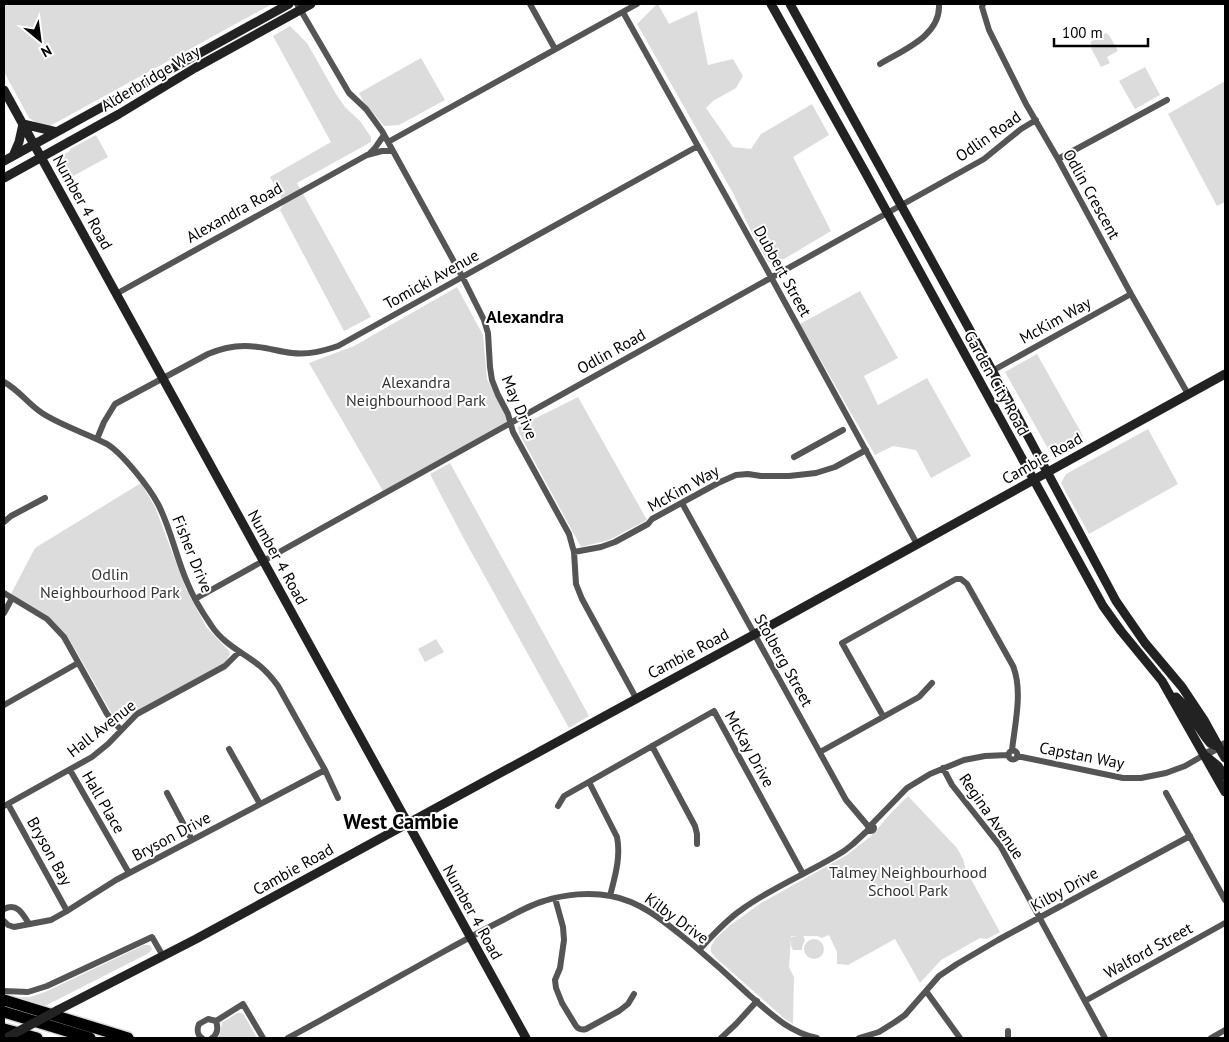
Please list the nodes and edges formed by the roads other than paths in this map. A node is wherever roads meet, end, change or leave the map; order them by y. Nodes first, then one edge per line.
1 (289, 4) edge
2 (311, 4) edge
3 (530, 4) edge
4 (637, 4) edge
5 (770, 4) edge
6 (790, 4) edge
7 (939, 4) edge
8 (983, 4) edge
9 (299, 6) edge
10 (623, 12) junction
11 (555, 49) junction
12 (880, 64) dead end
13 (4, 90) edge
14 (1167, 100) dead end
15 (1036, 120) junction
16 (22, 124) junction
17 (57, 132) junction
18 (384, 135) junction
19 (388, 142) junction
20 (34, 145) junction
21 (698, 146) junction
22 (393, 151) junction
23 (367, 155) junction
24 (13, 156) junction
25 (41, 157) junction
26 (1058, 159) junction
27 (4, 161) edge
28 (4, 178) edge
29 (901, 205) junction
30 (887, 213) junction
31 (771, 277) junction
32 (463, 278) junction
33 (116, 294) junction
34 (1131, 294) junction
35 (992, 371) junction
36 (1225, 374) edge
37 (163, 378) junction
38 (4, 382) edge
39 (1188, 394) junction
40 (511, 422) junction
41 (843, 430) dead end
42 (97, 439) junction
43 (866, 450) junction
44 (794, 457) dead end
45 (1046, 472) junction
46 (1032, 480) junction
47 (45, 498) dead end
48 (682, 503) junction
49 (4, 522) edge
50 (917, 544) junction
51 (574, 552) junction
52 (263, 561) junction
53 (4, 593) edge
54 (12, 598) junction
55 (195, 599) junction
56 (4, 612) edge
57 (754, 634) junction
58 (240, 652) junction
59 (78, 663) junction
60 (1162, 681) junction
61 (932, 683) dead end
62 (636, 698) junction
63 (4, 705) edge
64 (883, 716) junction
65 (121, 730) junction
66 (1222, 745) edge
67 (652, 746) junction
68 (229, 749) dead end
69 (820, 752) junction
70 (1012, 754) junction
71 (1204, 755) junction
72 (1225, 758) edge
73 (943, 768) junction
74 (70, 770) junction
75 (325, 770) junction
76 (1225, 776) edge
77 (589, 782) junction
78 (1225, 792) edge
79 (167, 793) dead end
80 (1166, 793) dead end
81 (338, 798) dead end
82 (260, 804) junction
83 (6, 805) edge
84 (558, 806) dead end
85 (407, 823) junction
86 (869, 827) junction
87 (1190, 836) junction
88 (192, 840) junction
89 (697, 844) dead end
90 (129, 873) junction
91 (803, 874) junction
92 (610, 896) junction
93 (555, 898) junction
94 (1225, 900) edge
95 (4, 910) edge
96 (67, 912) junction
97 (1039, 918) junction
98 (4, 921) edge
99 (1225, 923) edge
100 (30, 924) junction
101 (470, 937) junction
102 (699, 950) junction
103 (163, 956) junction
104 (4, 991) edge
105 (926, 991) junction
106 (634, 994) dead end
107 (4, 1000) edge
108 (757, 1001) junction
109 (1085, 1001) junction
110 (4, 1012) edge
111 (216, 1021) junction
112 (4, 1028) edge
113 (1225, 1030) edge
114 (1008, 1031) dead end
115 (5, 1038) edge
116 (37, 1038) edge
117 (90, 1038) edge
118 (128, 1038) edge
119 (202, 1038) edge
120 (212, 1038) edge
121 (262, 1038) edge
122 (288, 1038) edge
123 (526, 1038) edge
124 (721, 1038) edge
125 (817, 1038) edge
126 (859, 1038) edge
127 (960, 1038) edge
128 (1008, 1038) edge
129 (1105, 1038) edge
130 (1211, 1038) edge

1 - 17 main road, Alderbridge Way
2 - 9 main road, Alderbridge Way
3 - 11 street
4 - 10 street
5 - 30 main road, Garden City Road
6 - 29 main road, Garden City Road
7 - 12 street
8 - 15 street, Odlin Crescent
9 - 18 street, May Drive
9 - 25 main road, Alderbridge Way
10 - 11 street
10 - 21 street, Dubbert Street
11 - 19 street
13 - 16 main road, Number 4 Road
14 - 26 street
15 - 26 street, Odlin Crescent
15 - 29 street, Odlin Road
16 - 17 main road
16 - 20 main road, Number 4 Road
16 - 24 main road
17 - 20 main road, Alderbridge Way
18 - 19 street, May Drive
18 - 23 street, Alexandra Road
19 - 22 street, May Drive
20 - 24 main road, Alderbridge Way
20 - 25 main road, Number 4 Road
21 - 31 street, Dubbert Street
21 - 32 street, Tomicki Avenue
22 - 23 street, Alexandra Road
22 - 32 street, May Drive
23 - 33 street, Alexandra Road
24 - 27 main road, Alderbridge Way
25 - 28 main road, Alderbridge Way
25 - 33 main road, Number 4 Road
26 - 34 street, Odlin Crescent
29 - 30 street, Odlin Road
29 - 35 main road, Garden City Road
30 - 31 street, Odlin Road
30 - 46 main road, Garden City Road
31 - 40 street, Odlin Road
31 - 43 street, Dubbert Street
32 - 37 street, Tomicki Avenue
32 - 40 street, May Drive
33 - 37 main road, Number 4 Road
34 - 35 street, McKim Way
34 - 39 street, Odlin Crescent
35 - 45 main road, Garden City Road
36 - 39 main road, Cambie Road
37 - 42 street, Tomicki Avenue
37 - 52 main road, Number 4 Road
38 - 42 street, Fisher Drive
39 - 45 main road, Cambie Road
40 - 51 street, May Drive
40 - 52 street, Odlin Road
41 - 44 street
42 - 55 street, Fisher Drive
43 - 48 street, McKim Way
43 - 50 street, Dubbert Street
45 - 46 main road, Cambie Road
45 - 66 main road, Garden City Road
46 - 50 main road, Cambie Road
46 - 60 main road, Garden City Road
47 - 49 street
48 - 51 street, McKim Way
48 - 57 street, Stolberg Street
50 - 57 main road, Cambie Road
51 - 62 street, May Drive
52 - 55 street, Odlin Road
52 - 85 main road, Number 4 Road
53 - 54 street
54 - 56 street
54 - 59 street
55 - 58 street, Fisher Drive
57 - 62 main road, Cambie Road
57 - 69 street, Stolberg Street
58 - 65 street, Hall Avenue
58 - 75 street, Fisher Drive
59 - 63 street
59 - 65 street
60 - 66 main road
60 - 71 main road, Garden City Road
61 - 64 street
62 - 85 main road, Cambie Road
64 - 69 street
64 - 70 street
65 - 74 street, Hall Avenue
66 - 71 street, Capstan Way
66 - 72 main road, Garden City Road
67 - 77 street, McKay Drive
67 - 89 street
67 - 91 street, McKay Drive
68 - 82 street
69 - 86 street, Stolberg Street
70 - 71 street, Capstan Way
70 - 73 street, Capstan Way
71 - 76 main road
71 - 78 main road, Garden City Road
73 - 86 street, Capstan Way
73 - 97 street, Regina Avenue
74 - 83 street, Hall Avenue
74 - 90 street, Hall Place
75 - 81 street, Fisher Drive
75 - 82 street, Bryson Drive
77 - 84 street, McKay Drive
77 - 92 street
79 - 88 street
80 - 87 street
82 - 88 street, Bryson Drive
83 - 96 street, Bryson Bay
85 - 101 main road, Number 4 Road
85 - 103 main road, Cambie Road
86 - 91 street, Capstan Way
87 - 94 street
87 - 97 street, Kilby Drive
88 - 90 street, Bryson Drive
90 - 96 street, Bryson Drive
91 - 102 street, Capstan Way
92 - 93 street, Kilby Drive
92 - 102 street, Kilby Drive
93 - 101 street, Kilby Drive
93 - 106 street
95 - 100 street
96 - 100 street, Bryson Drive
97 - 105 street, Kilby Drive
97 - 109 street, Regina Avenue
98 - 100 street, Bryson Drive
99 - 109 street, Walford Street
101 - 122 street, Kilby Drive
101 - 123 main road, Number 4 Road
102 - 108 street, Kilby Drive
103 - 104 street
103 - 115 main road, Cambie Road, bridge
105 - 126 street, Kilby Drive
105 - 127 street
107 - 118 highway
108 - 124 street
108 - 125 street, Kilby Drive
109 - 129 street, Regina Avenue
110 - 117 highway
111 - 119 street
111 - 120 street
111 - 121 street
112 - 116 highway
113 - 130 street
114 - 128 street

